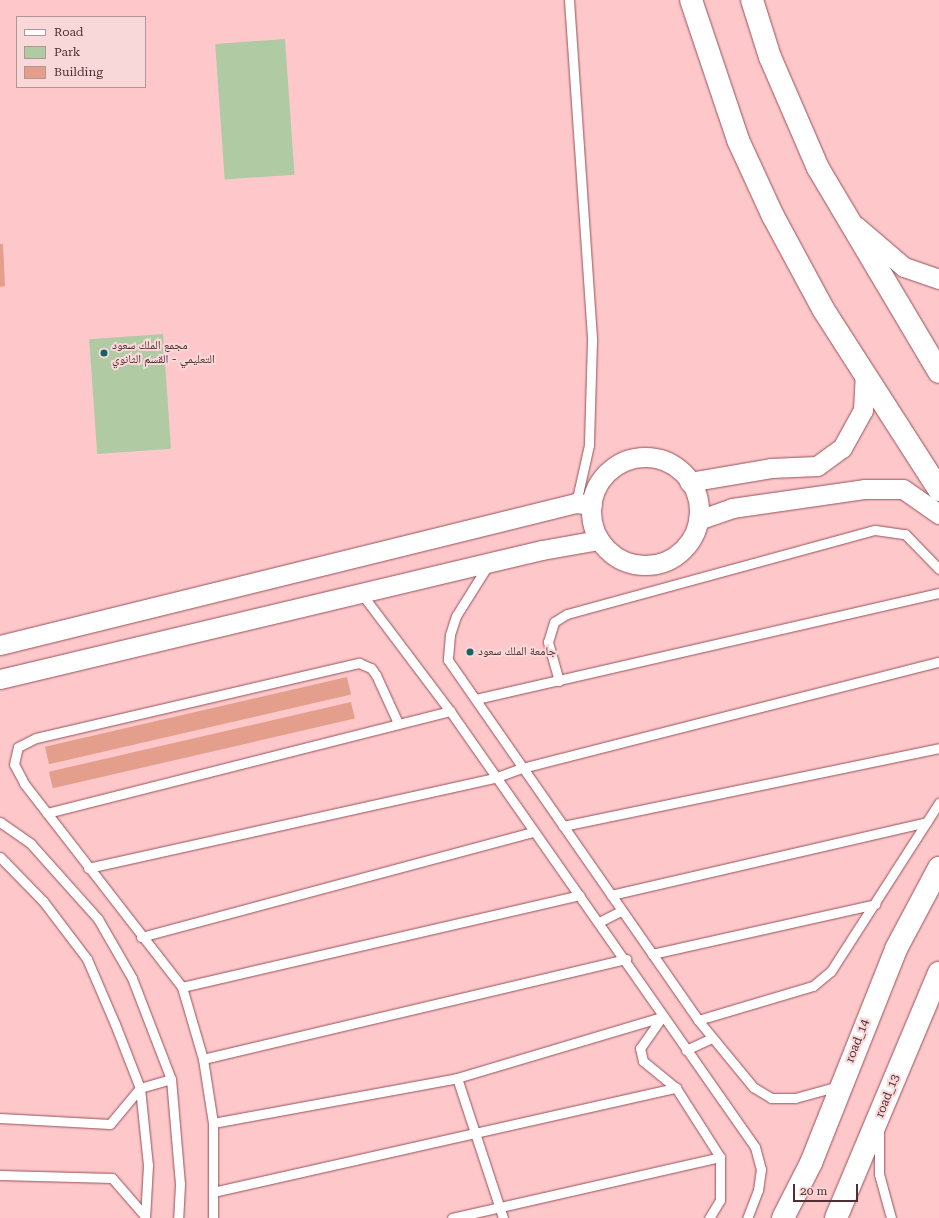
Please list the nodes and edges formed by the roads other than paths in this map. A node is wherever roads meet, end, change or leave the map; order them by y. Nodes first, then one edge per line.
1 (569, 0) edge
2 (752, 0) edge
3 (690, 1) edge
4 (846, 217) junction
5 (939, 279) edge
6 (939, 372) edge
7 (865, 375) junction
8 (690, 482) junction
9 (939, 490) edge
10 (584, 504) junction
11 (939, 514) edge
12 (698, 520) junction
13 (599, 540) junction
14 (488, 564) junction
15 (939, 569) edge
16 (361, 593) junction
17 (939, 593) edge
18 (0, 645) edge
19 (939, 662) edge
20 (0, 679) edge
21 (559, 681) junction
22 (476, 698) junction
23 (450, 711) junction
24 (398, 723) junction
25 (939, 748) edge
26 (522, 768) junction
27 (497, 777) junction
28 (939, 803) edge
29 (47, 813) junction
30 (0, 822) edge
31 (927, 822) junction
32 (563, 826) junction
33 (533, 832) junction
34 (0, 857) edge
35 (88, 868) junction
36 (939, 868) edge
37 (580, 895) junction
38 (611, 895) junction
39 (875, 904) junction
40 (621, 911) junction
41 (599, 922) junction
42 (141, 937) junction
43 (652, 954) junction
44 (626, 959) junction
45 (939, 973) edge
46 (182, 987) junction
47 (662, 1016) junction
48 (698, 1020) junction
49 (712, 1038) junction
50 (686, 1050) junction
51 (203, 1059) junction
52 (457, 1078) junction
53 (171, 1079) junction
54 (841, 1086) junction
55 (140, 1088) junction
56 (676, 1088) junction
57 (879, 1117) junction
58 (0, 1118) edge
59 (213, 1123) junction
60 (473, 1132) junction
61 (720, 1157) junction
62 (0, 1175) edge
63 (213, 1192) junction
64 (499, 1207) junction
65 (145, 1217) edge
66 (178, 1218) edge
67 (213, 1218) edge
68 (452, 1218) edge
69 (503, 1218) edge
70 (709, 1218) edge
71 (748, 1218) edge
72 (783, 1218) edge
73 (836, 1218) edge
74 (891, 1218) edge

1 - 10 lane
2 - 4 street
3 - 7 street
4 - 5 street
4 - 6 street
7 - 8 street
7 - 9 street
8 - 10 street
8 - 12 street
10 - 13 street
10 - 18 street
11 - 12 street
12 - 13 street
13 - 14 street
14 - 16 street
14 - 22 lane
15 - 21 lane
16 - 20 street
16 - 23 lane
17 - 21 lane
19 - 26 lane
21 - 22 lane
22 - 26 lane
23 - 24 lane
23 - 27 lane
24 - 29 lane
24 - 29 lane
25 - 32 lane
26 - 27 lane
26 - 32 lane
27 - 33 lane
27 - 35 lane
28 - 31 lane
29 - 35 lane
30 - 53 lane
31 - 38 lane
31 - 39 lane
32 - 38 lane
33 - 37 lane
33 - 42 lane
34 - 55 lane
35 - 42 lane
36 - 54 street, road_14
37 - 41 lane
37 - 46 lane
38 - 40 lane
39 - 43 lane
39 - 48 lane
40 - 41 lane
40 - 43 lane
41 - 44 lane
42 - 46 lane
43 - 48 lane
44 - 47 lane
44 - 51 lane
45 - 57 street, road_13
46 - 51 lane
47 - 50 lane
47 - 52 lane
47 - 56 lane
48 - 49 lane
49 - 50 lane
49 - 54 lane
50 - 71 lane
51 - 59 lane
52 - 59 lane
52 - 60 lane
53 - 55 lane
53 - 66 lane
54 - 72 street, road_14
55 - 58 lane
55 - 65 lane
56 - 60 lane
56 - 61 lane
57 - 73 street, road_13
57 - 74 lane
59 - 63 lane
60 - 63 lane
60 - 64 lane
61 - 64 lane
61 - 70 lane
62 - 65 lane
63 - 67 lane
64 - 68 lane
64 - 69 lane

